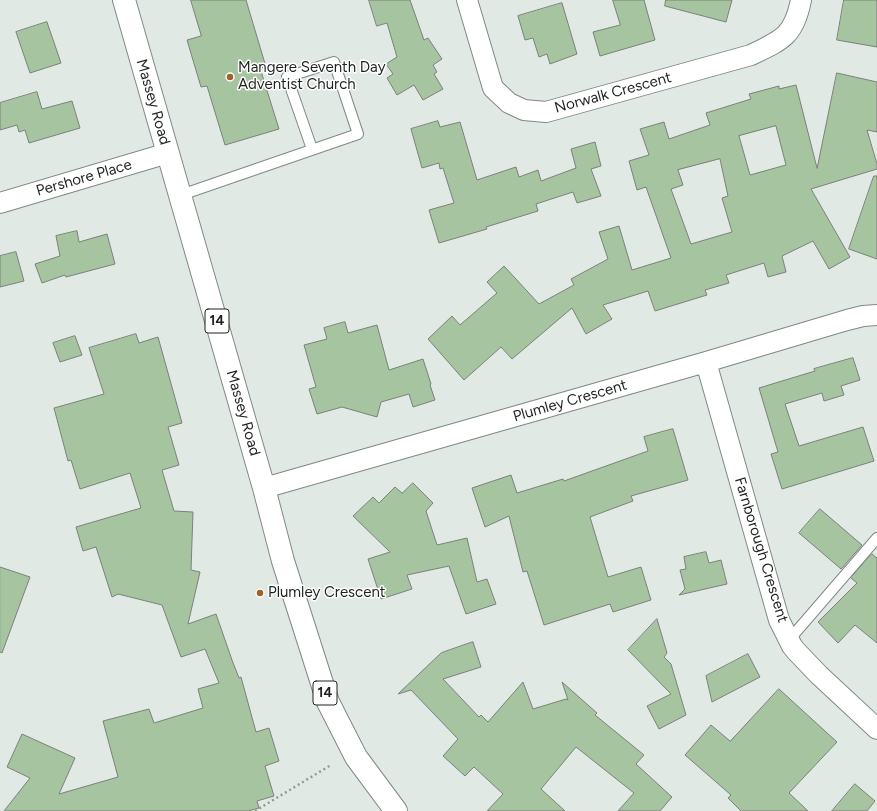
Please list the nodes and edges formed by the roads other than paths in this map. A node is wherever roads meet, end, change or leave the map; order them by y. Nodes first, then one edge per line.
1 (124, 0) edge
2 (467, 0) edge
3 (802, 0) edge
4 (312, 149) junction
5 (168, 153) junction
6 (181, 195) junction
7 (0, 203) edge
8 (877, 314) edge
9 (706, 362) junction
10 (264, 488) junction
11 (877, 538) edge
12 (789, 640) junction
13 (877, 729) edge
14 (396, 811) edge

1 - 5 main road, Massey Road / 14
2 - 3 street, Norwalk Crescent
4 - 4 lane
4 - 6 lane
5 - 6 main road, Massey Road / 14
5 - 7 street, Pershore Place
6 - 10 main road, Massey Road / 14
8 - 9 street, Plumley Crescent
9 - 10 street, Plumley Crescent
9 - 12 street, Farnborough Crescent
10 - 14 main road, Massey Road / 14
11 - 12 lane
12 - 13 street, Farnborough Crescent

